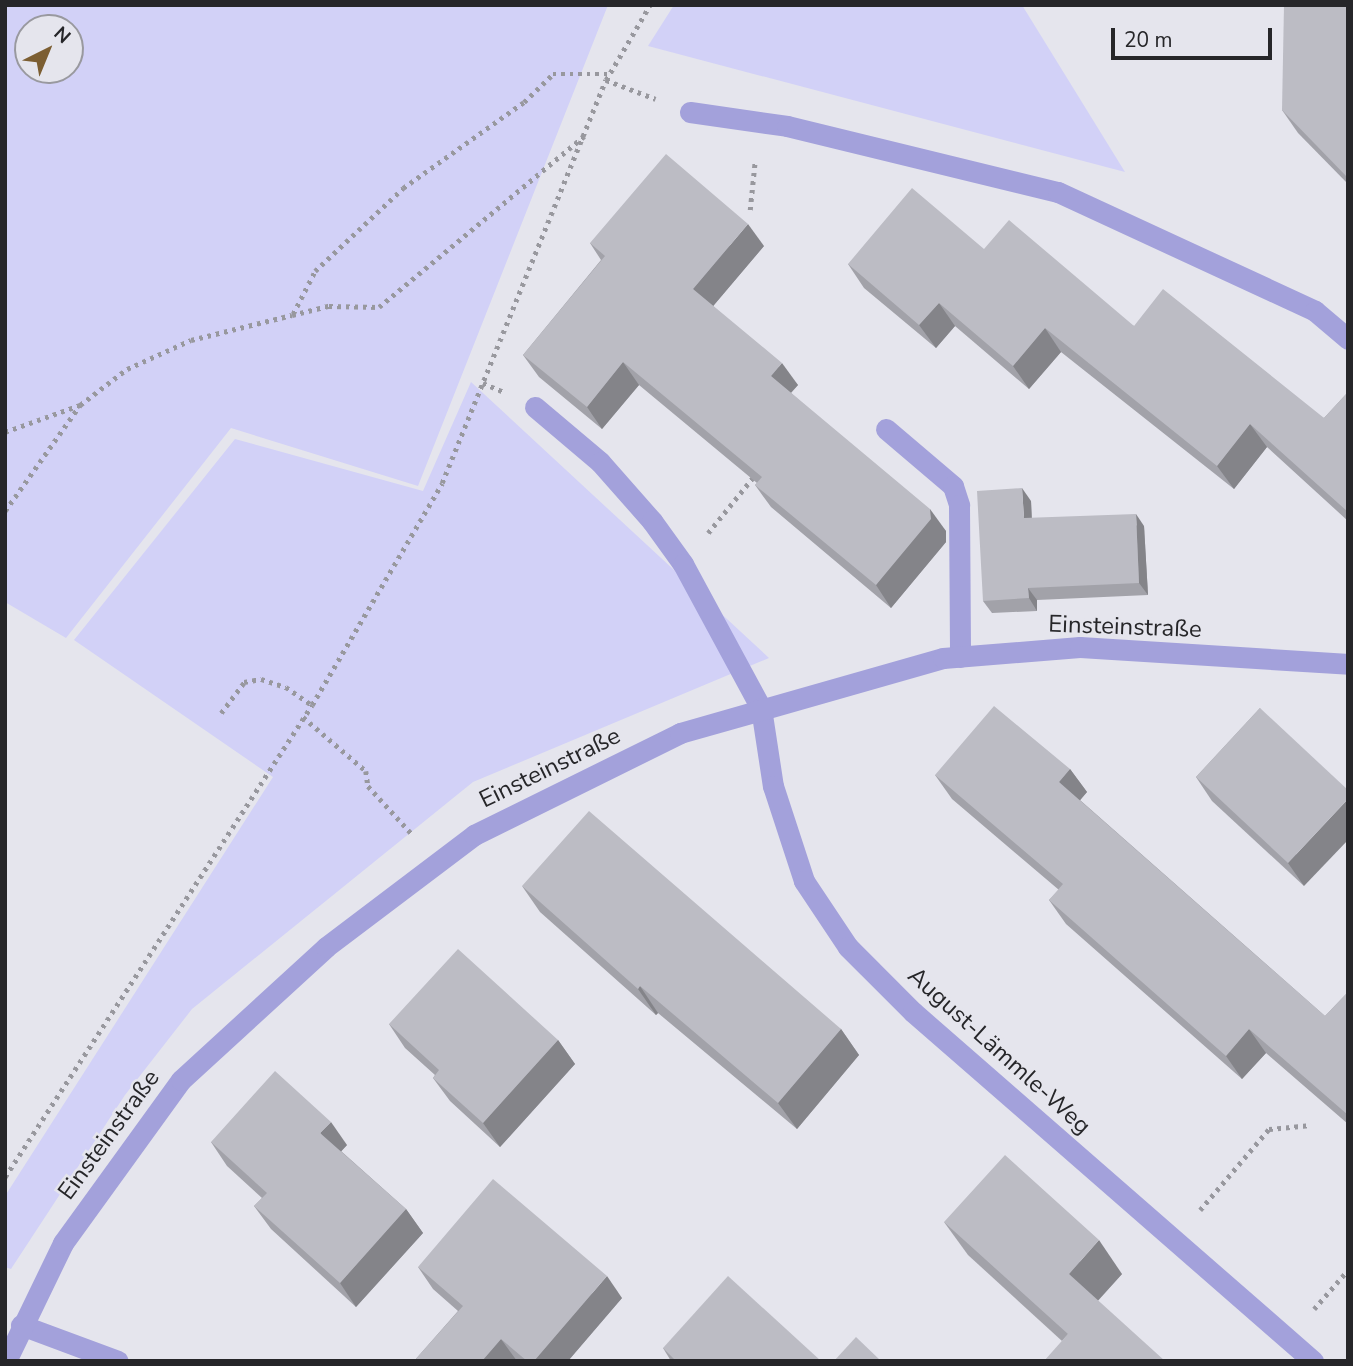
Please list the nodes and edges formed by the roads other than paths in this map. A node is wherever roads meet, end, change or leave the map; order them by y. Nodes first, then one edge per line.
1 (690, 112) road end
2 (1348, 339) edge
3 (535, 407) dead end
4 (886, 429) dead end
5 (960, 657) junction
6 (1348, 664) edge
7 (761, 708) junction
8 (21, 1325) junction
9 (6, 1361) edge
10 (118, 1361) edge
11 (1313, 1361) edge

1 - 2 street
3 - 7 street, August-Lämmle-Weg
4 - 5 street
5 - 6 street, Einsteinstraße
5 - 7 street, Einsteinstraße
7 - 8 street, Einsteinstraße
7 - 11 street, August-Lämmle-Weg
8 - 9 street, Einsteinstraße
8 - 10 street

